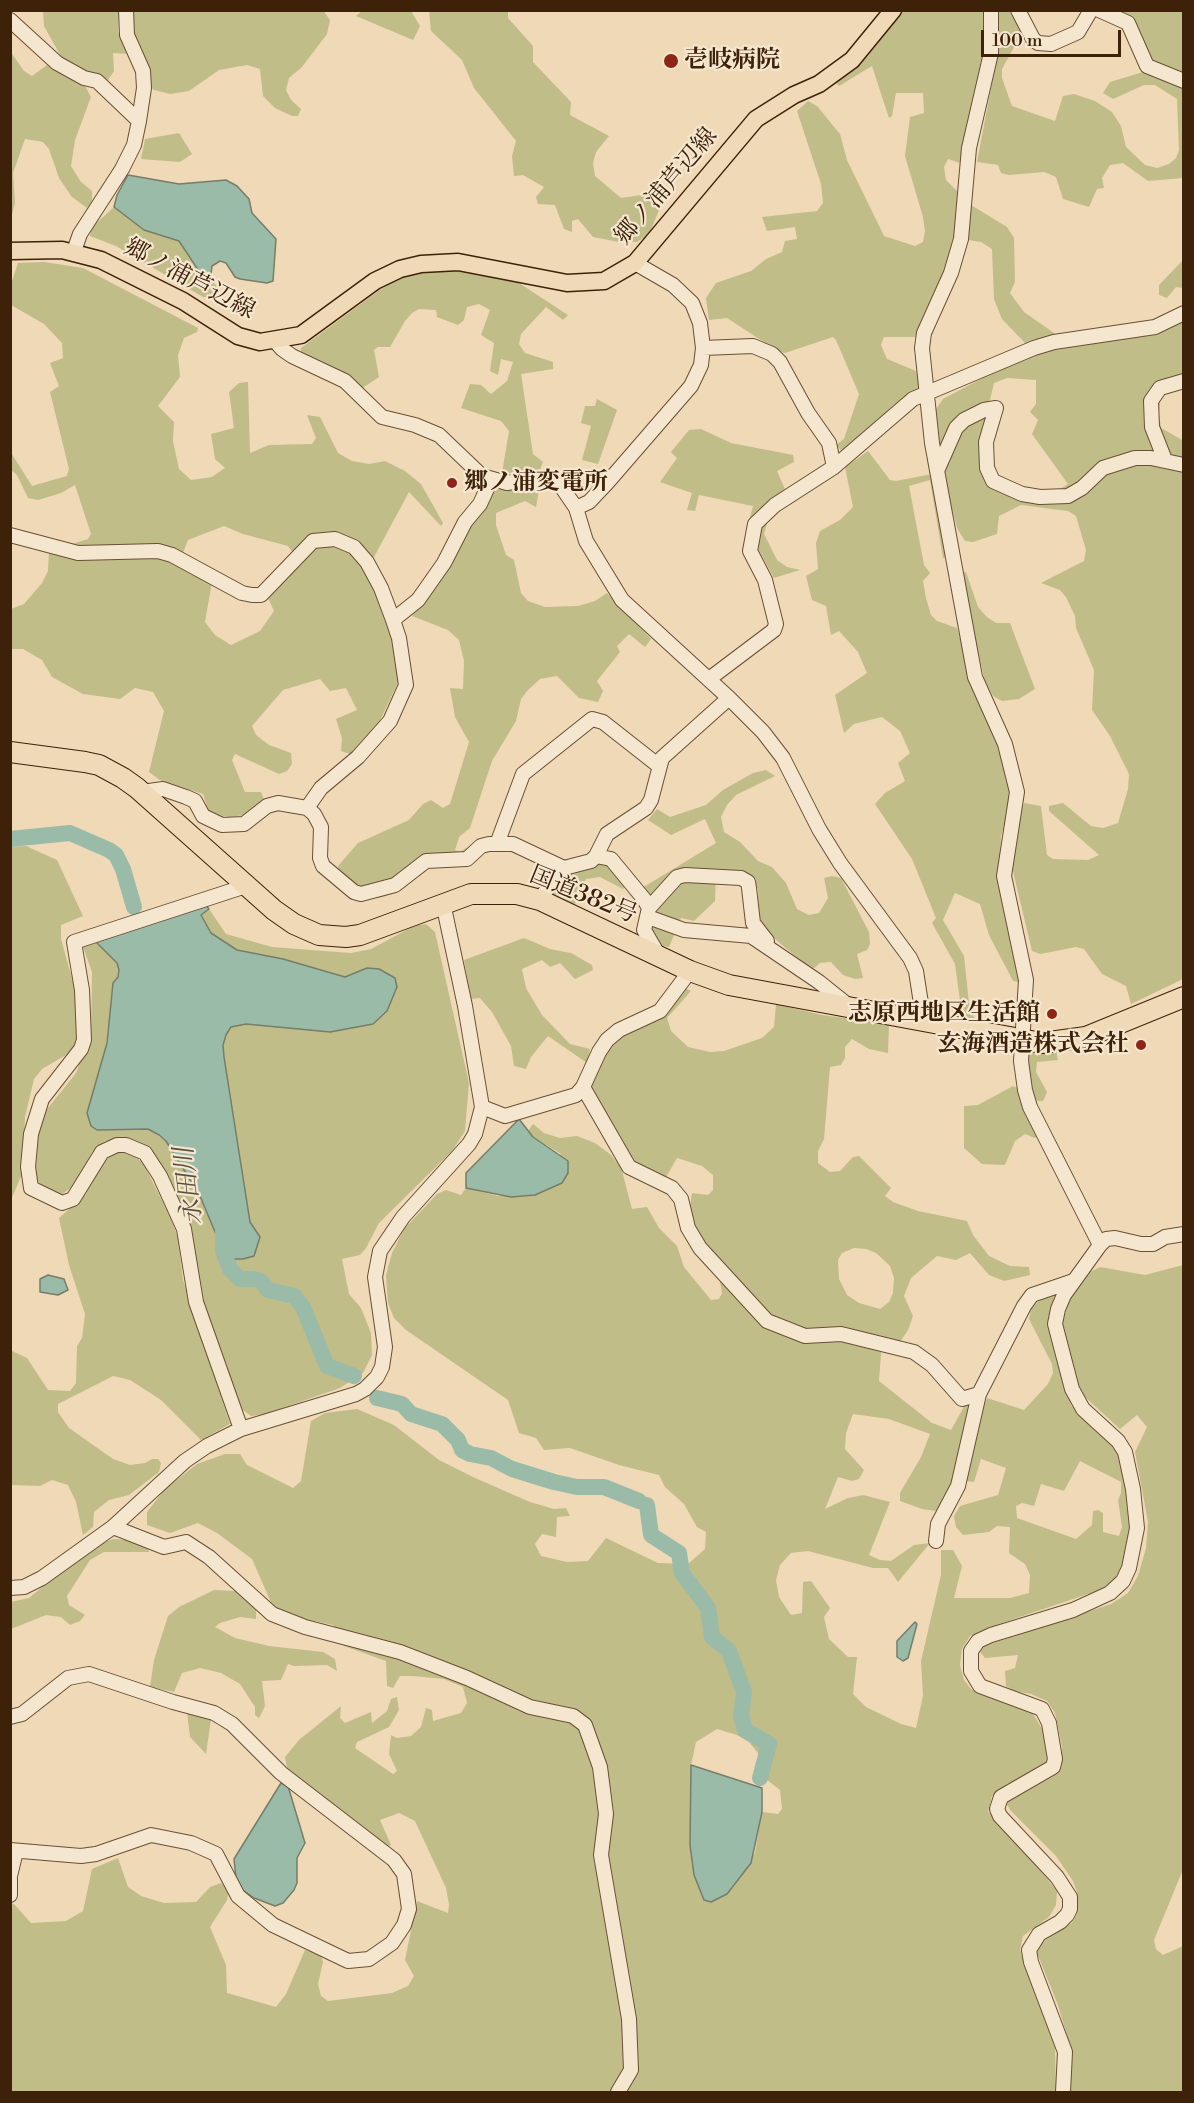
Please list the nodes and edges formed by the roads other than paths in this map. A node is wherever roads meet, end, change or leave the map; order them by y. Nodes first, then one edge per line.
1 (126, 10) edge
2 (893, 10) edge
3 (991, 10) edge
4 (1018, 10) edge
5 (1091, 10) edge
6 (1099, 10) edge
7 (10, 20) edge
8 (1184, 81) edge
9 (139, 121) junction
10 (10, 251) edge
11 (74, 251) junction
12 (635, 263) junction
13 (1184, 313) edge
14 (275, 341) junction
15 (703, 348) junction
16 (1184, 381) edge
17 (927, 394) junction
18 (1165, 460) junction
19 (1184, 465) edge
20 (834, 467) junction
21 (937, 471) junction
22 (491, 480) junction
23 (576, 508) junction
24 (10, 535) edge
25 (393, 620) junction
26 (709, 679) junction
27 (729, 698) junction
28 (10, 752) edge
29 (659, 766) junction
30 (142, 792) junction
31 (307, 808) junction
32 (497, 844) junction
33 (596, 856) junction
34 (564, 868) junction
35 (246, 886) junction
36 (540, 900) junction
37 (443, 903) junction
38 (649, 912) junction
39 (780, 955) junction
40 (659, 956) junction
41 (690, 971) junction
42 (1184, 997) edge
43 (852, 1009) junction
44 (924, 1023) junction
45 (1024, 1041) junction
46 (583, 1087) junction
47 (482, 1107) junction
48 (1184, 1233) edge
49 (1100, 1245) junction
50 (1073, 1281) junction
51 (979, 1394) junction
52 (241, 1429) junction
53 (113, 1527) junction
54 (936, 1541) dead end
55 (10, 1588) edge
56 (10, 1717) edge
57 (13, 1851) edge
58 (10, 1877) edge
59 (10, 1894) edge
60 (618, 2092) edge
61 (1063, 2092) edge

1 - 9 street
2 - 12 main road, 郷ノ浦芦辺線
3 - 17 street
4 - 5 street
6 - 8 street
7 - 9 street
9 - 11 street
10 - 11 main road, 郷ノ浦芦辺線
11 - 14 main road, 郷ノ浦芦辺線
12 - 14 main road, 郷ノ浦芦辺線
12 - 15 street
13 - 17 street
14 - 22 street
15 - 20 street
15 - 23 street
16 - 18 street
17 - 20 street
17 - 21 street
18 - 19 street
18 - 21 street
20 - 26 street
21 - 45 street
22 - 23 street
22 - 25 street
23 - 26 street
24 - 25 street
25 - 31 street
26 - 27 street
27 - 29 street
27 - 44 street
28 - 30 highway, 国道382号
29 - 32 street
29 - 33 street
30 - 31 street
30 - 35 highway, 国道382号
31 - 32 street
32 - 34 street
33 - 34 street
33 - 38 street
34 - 36 street
35 - 37 highway, 国道382号
35 - 52 street
36 - 37 highway, 国道382号
36 - 40 highway, 国道382号
37 - 47 street
38 - 39 street
38 - 39 street
38 - 40 street
39 - 43 street
40 - 41 highway, 国道382号
41 - 43 highway, 国道382号
41 - 46 street
42 - 45 highway, 国道382号
43 - 44 highway, 国道382号
44 - 45 highway, 国道382号
45 - 49 street
46 - 47 street
46 - 51 street
47 - 52 street
48 - 49 street
49 - 50 street
50 - 51 street
50 - 61 street
51 - 54 street
52 - 53 street
53 - 55 street
53 - 60 street
56 - 57 street
57 - 58 street
58 - 59 street

